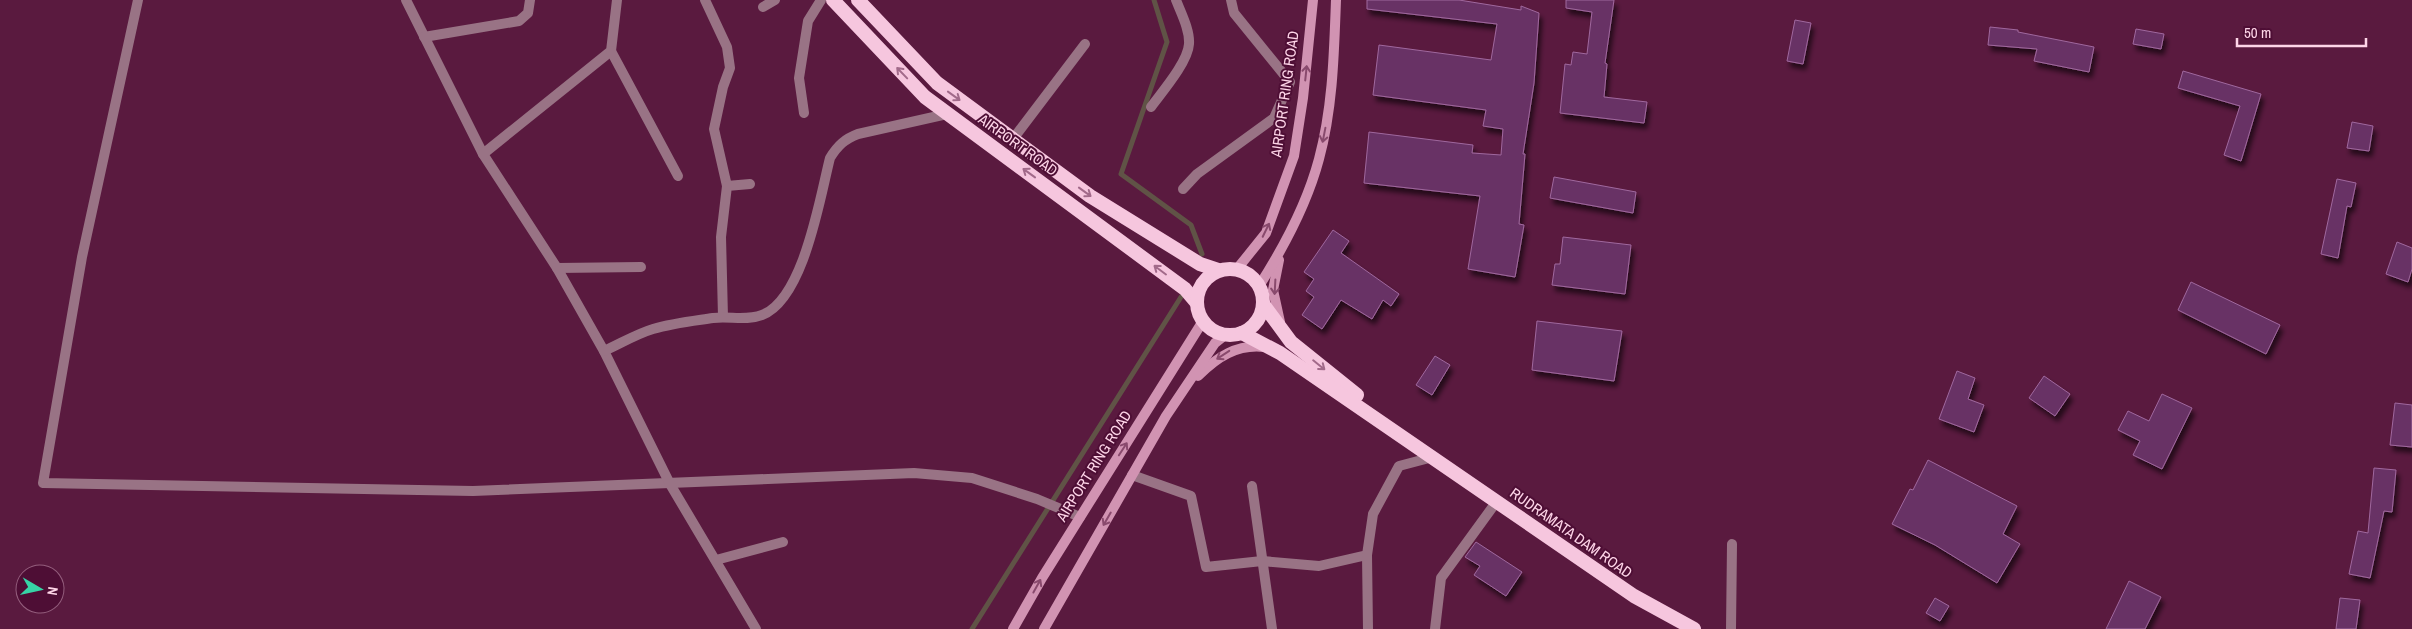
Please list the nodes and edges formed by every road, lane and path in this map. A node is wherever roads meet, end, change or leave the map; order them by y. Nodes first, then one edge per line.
1 (138, 0) edge
2 (406, 0) edge
3 (530, 0) edge
4 (618, 0) edge
5 (705, 0) edge
6 (775, 0) edge
7 (821, 0) edge
8 (833, 0) edge
9 (858, 0) edge
10 (1176, 0) edge
11 (1231, 0) edge
12 (1313, 0) edge
13 (1336, 0) edge
14 (763, 7) dead end
15 (424, 37) junction
16 (1085, 44) dead end
17 (611, 51) junction
18 (1151, 107) dead end
19 (804, 113) dead end
20 (948, 114) junction
21 (1013, 139) junction
22 (483, 154) junction
23 (678, 176) dead end
24 (750, 184) dead end
25 (727, 186) junction
26 (1182, 189) dead end
27 (1287, 241) junction
28 (641, 267) dead end
29 (557, 268) junction
30 (1237, 269) junction
31 (1218, 270) junction
32 (1259, 286) junction
33 (1196, 302) junction
34 (1263, 304) junction
35 (723, 317) junction
36 (1203, 321) junction
37 (1242, 333) junction
38 (1225, 335) junction
39 (1291, 342) junction
40 (1270, 348) junction
41 (604, 351) junction
42 (1184, 391) junction
43 (1433, 457) junction
44 (1132, 475) junction
45 (670, 484) junction
46 (1252, 486) dead end
47 (1497, 501) junction
48 (1080, 517) junction
49 (783, 542) dead end
50 (1732, 544) dead end
51 (1367, 555) junction
52 (716, 560) junction
53 (1262, 561) junction
54 (756, 629) edge
55 (1013, 629) edge
56 (1044, 629) edge
57 (1272, 629) edge
58 (1368, 629) edge
59 (1435, 629) edge
60 (1694, 629) edge
61 (1731, 629) edge

1 - 45 street
2 - 15 street
3 - 15 street
4 - 17 street
5 - 25 street
6 - 14 street
7 - 19 street
20 -> 8 highway, AIRPORT ROAD
9 -> 21 highway, AIRPORT ROAD
10 - 18 street
11 - 26 street
30 -> 12 main road, AIRPORT RING ROAD
13 -> 27 main road
15 - 22 street
16 - 21 street
17 - 22 street
17 - 23 street
33 -> 20 highway, AIRPORT ROAD
20 - 35 street
21 -> 31 highway, AIRPORT ROAD
22 - 29 street
24 - 25 street
25 - 35 street
27 - 32 main road
27 -> 39 main road
28 - 29 street
29 - 41 street
30 - 31 highway
30 - 32 highway
31 - 33 highway
32 - 34 highway
33 - 36 highway
34 - 37 highway
34 - 39 highway
35 - 41 street
36 - 38 highway
48 -> 36 main road, AIRPORT RING ROAD
37 - 38 highway
37 - 40 highway
38 - 42 main road
39 -> 43 highway
40 -> 42 main road
40 - 43 highway
41 - 45 street
42 - 44 main road
43 - 47 highway, RUDRAMATA DAM ROAD
43 - 51 street
44 - 53 street
44 -> 56 main road
45 - 48 street
45 - 52 street
46 - 53 street
47 - 59 street
47 - 60 highway, RUDRAMATA DAM ROAD
55 -> 48 main road, AIRPORT RING ROAD
49 - 52 street
50 - 61 street
51 - 53 street
51 - 58 street
52 - 54 street
53 - 57 street

